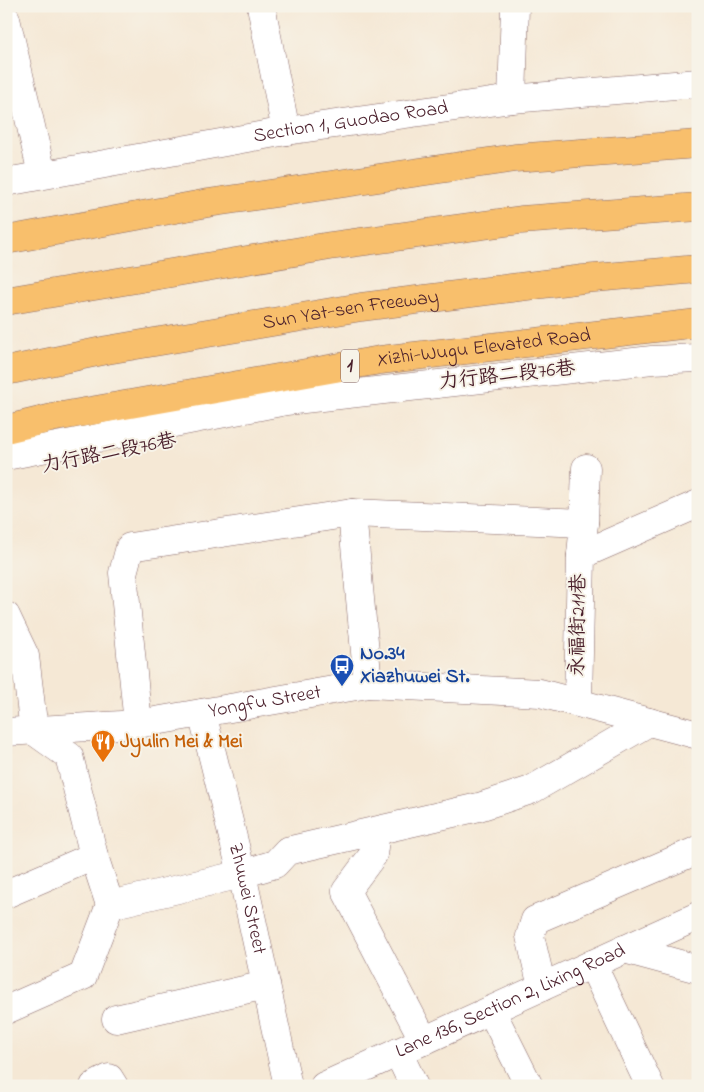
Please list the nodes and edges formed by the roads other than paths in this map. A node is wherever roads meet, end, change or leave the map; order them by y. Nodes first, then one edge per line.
1 (260, 6) edge
2 (515, 6) edge
3 (6, 19) edge
4 (698, 83) edge
5 (512, 99) junction
6 (286, 131) junction
7 (698, 144) edge
8 (42, 174) junction
9 (6, 182) edge
10 (698, 207) edge
11 (6, 240) edge
12 (698, 269) edge
13 (6, 301) edge
14 (698, 323) edge
15 (698, 358) edge
16 (6, 371) edge
17 (316, 397) junction
18 (6, 429) edge
19 (6, 456) edge
20 (586, 468) dead end
21 (6, 473) edge
22 (698, 504) edge
23 (352, 513) junction
24 (584, 523) junction
25 (581, 555) junction
26 (6, 616) edge
27 (368, 684) junction
28 (578, 702) junction
29 (202, 713) junction
30 (649, 722) junction
31 (138, 724) junction
32 (34, 731) junction
33 (6, 732) edge
34 (698, 735) edge
35 (376, 831) junction
36 (698, 850) edge
37 (94, 856) junction
38 (242, 874) junction
39 (6, 894) edge
40 (110, 905) junction
41 (698, 916) edge
42 (624, 949) junction
43 (592, 964) junction
44 (698, 969) edge
45 (266, 985) junction
46 (542, 986) junction
47 (6, 1010) edge
48 (491, 1010) junction
49 (116, 1020) dead end
50 (424, 1040) junction
51 (398, 1052) junction
52 (94, 1086) edge
53 (114, 1086) edge
54 (288, 1086) edge
55 (324, 1086) edge
56 (414, 1086) edge
57 (529, 1086) edge
58 (650, 1086) edge

1 - 6 street
2 - 5 street
3 - 8 street
4 - 5 street, Section 1, Guodao Road
5 - 6 street, Section 1, Guodao Road
6 - 8 street, Section 1, Guodao Road
7 - 11 highway
8 - 9 street, Section 1, Guodao Road
10 - 13 highway
12 - 16 highway, Sun Yat-sen Freeway
14 - 18 highway, Xizhi-Wugu Elevated Road / 1
15 - 17 street, 力行路二段76巷
17 - 19 street, 力行路二段76巷
17 - 21 street, 力行路二段76巷
20 - 24 street
22 - 25 street, 永福街211巷
23 - 24 street
23 - 27 street
23 - 31 street
24 - 25 street
25 - 28 street, 永福街211巷
26 - 32 street
27 - 28 street, Yongfu Street
27 - 29 street, Yongfu Street
28 - 30 street, Yongfu Street
29 - 31 street, Yongfu Street
29 - 38 street, Zhuwei Street
30 - 34 street, Yongfu Street
30 - 35 street
31 - 32 street, Yongfu Street
32 - 33 street, Yongfu Street
32 - 37 street
35 - 38 street
35 - 50 street
36 - 46 street
37 - 39 street
37 - 40 street
38 - 40 street
38 - 45 street, Zhuwei Street
40 - 47 street
41 - 42 street, Lane 136, Section 2, Lixing Road
42 - 43 street, Lane 136, Section 2, Lixing Road
42 - 44 street
43 - 46 street, Lane 136, Section 2, Lixing Road
43 - 58 street
45 - 49 street
45 - 54 street, Zhuwei Street
46 - 48 street, Lane 136, Section 2, Lixing Road
48 - 50 street, Lane 136, Section 2, Lixing Road
48 - 57 street
50 - 51 street, Lane 136, Section 2, Lixing Road
51 - 55 street, Lane 136, Section 2, Lixing Road
51 - 56 street
52 - 53 street

